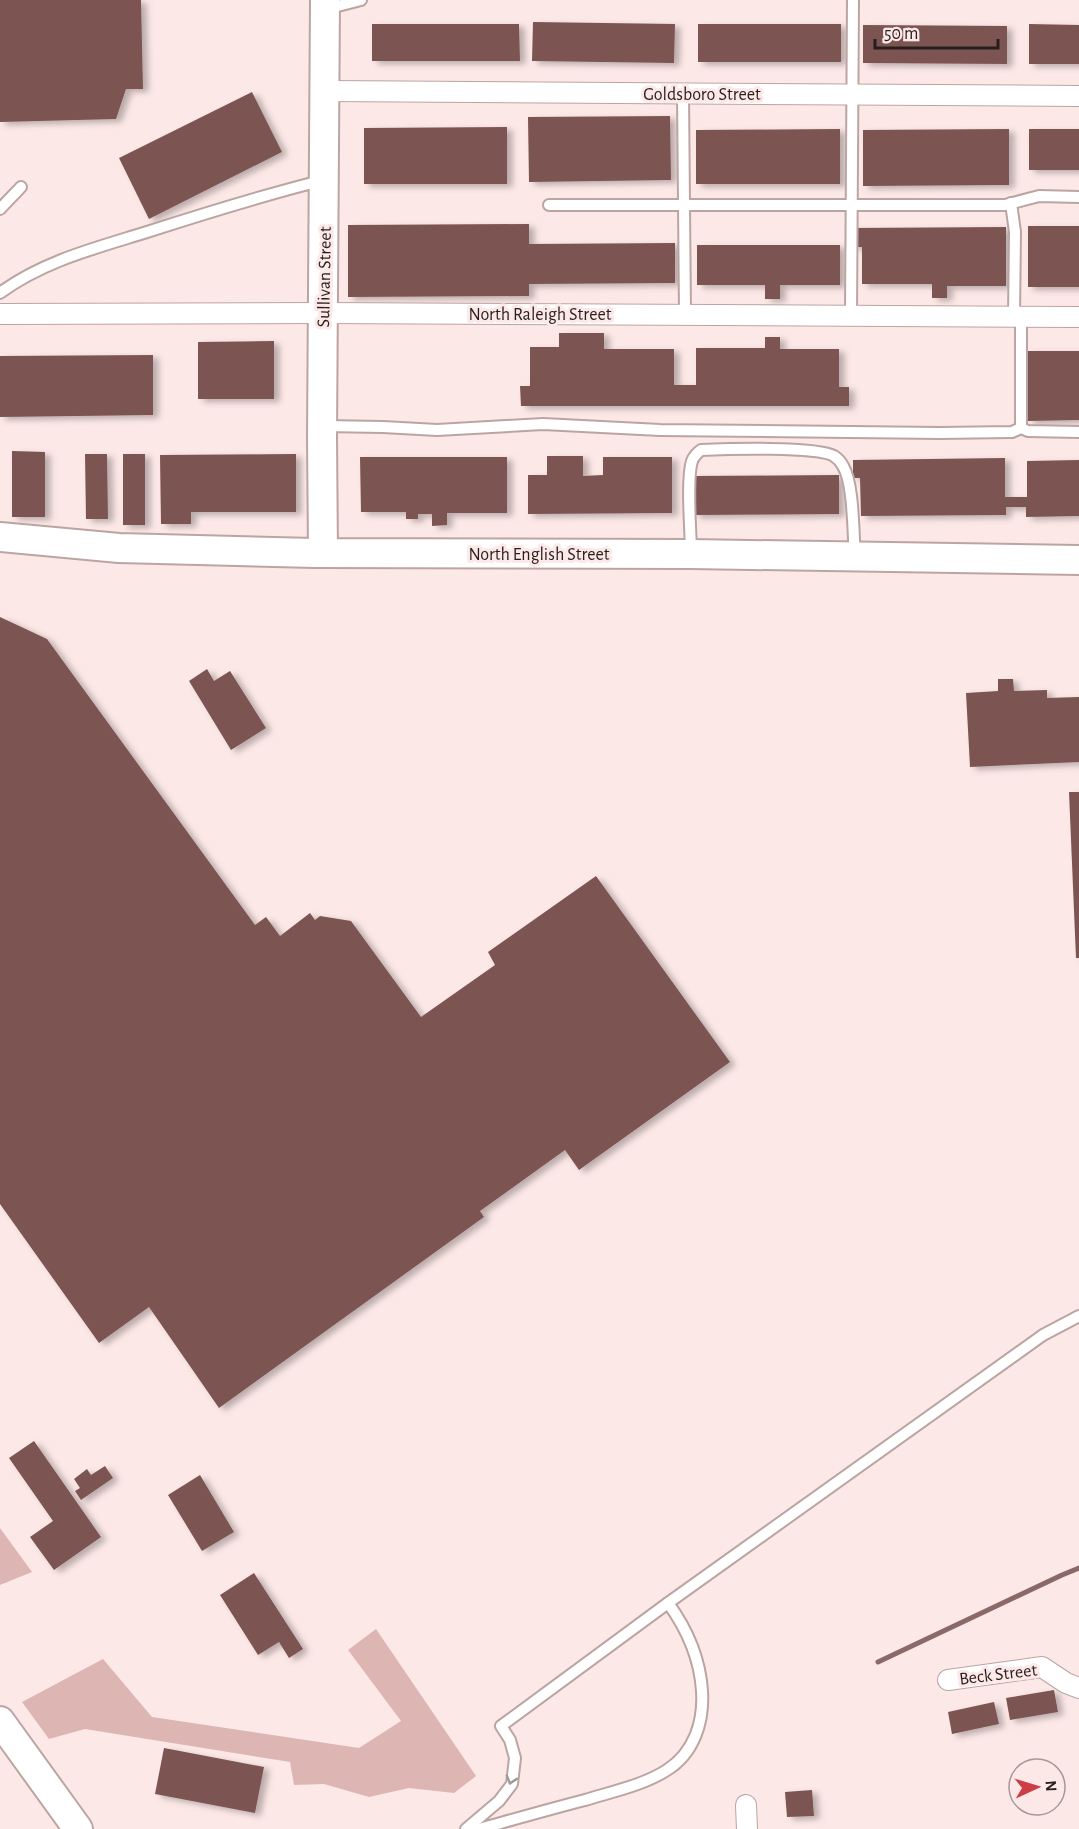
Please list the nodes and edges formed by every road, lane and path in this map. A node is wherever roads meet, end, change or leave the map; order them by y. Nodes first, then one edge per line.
1 (361, 0) edge
2 (853, 0) edge
3 (326, 4) edge
4 (326, 91) junction
5 (684, 94) junction
6 (852, 95) junction
7 (1079, 96) edge
8 (325, 179) junction
9 (21, 187) dead end
10 (1079, 197) edge
11 (1011, 204) junction
12 (549, 205) dead end
13 (685, 206) junction
14 (851, 206) junction
15 (0, 209) edge
16 (0, 293) edge
17 (323, 312) junction
18 (0, 314) edge
19 (685, 314) junction
20 (851, 315) junction
21 (1017, 316) junction
22 (1079, 316) edge
23 (323, 426) junction
24 (1021, 428) junction
25 (1079, 432) edge
26 (0, 537) edge
27 (323, 553) junction
28 (691, 554) junction
29 (855, 557) junction
30 (1079, 560) edge
31 (1079, 1316) edge
32 (668, 1603) junction
33 (948, 1680) dead end
34 (1079, 1688) edge
35 (0, 1722) edge
36 (746, 1805) dead end
37 (78, 1829) edge
38 (466, 1829) edge
39 (480, 1829) edge
40 (747, 1829) edge

1 - 3 lane
2 - 6 lane
3 - 4 street, Sullivan Street
4 - 5 street, Goldsboro Street
4 - 8 street, Sullivan Street
5 - 6 street, Goldsboro Street
5 - 13 lane
6 - 7 street, Goldsboro Street
6 - 14 lane
8 - 16 lane
8 - 17 street, Sullivan Street
9 - 15 lane
10 - 11 lane
11 - 14 lane
11 - 21 lane
12 - 13 lane
13 - 14 lane
13 - 19 lane
14 - 20 lane
17 - 18 street, North Raleigh Street
17 - 19 street, North Raleigh Street
17 - 23 street, Sullivan Street
19 - 20 street, North Raleigh Street
20 - 21 street, North Raleigh Street
21 - 22 street, North Raleigh Street
21 - 24 lane
23 - 24 lane
23 - 27 street, Sullivan Street
24 - 25 lane
26 - 27 street, North English Street
27 - 28 street, North English Street
28 - 29 street, North English Street
28 - 29 lane
29 - 30 street, North English Street
31 - 32 lane
32 -> 38 lane
32 - 39 lane
33 - 34 street, Beck Street
35 - 37 street
36 - 40 street

